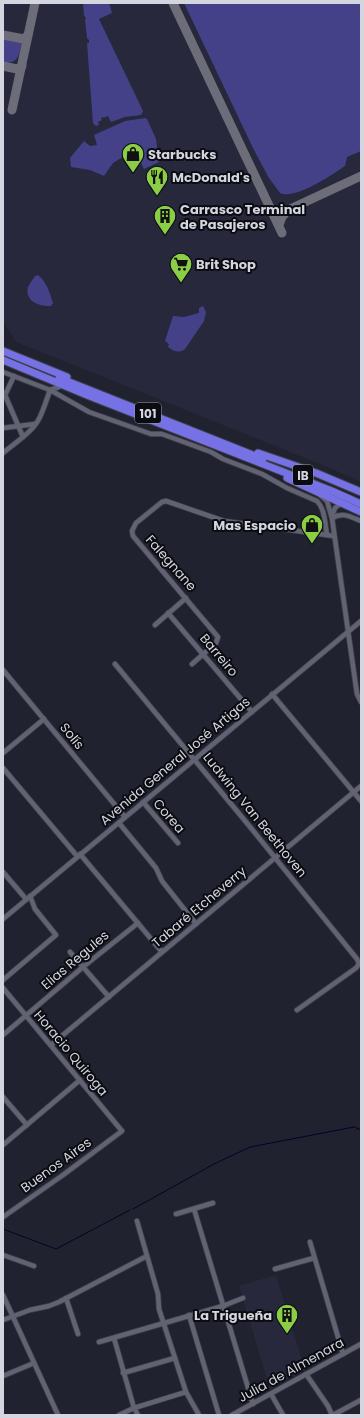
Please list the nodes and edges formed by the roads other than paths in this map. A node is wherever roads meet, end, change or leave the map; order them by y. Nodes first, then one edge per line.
1 (3, 351) edge
2 (3, 355) edge
3 (3, 360) edge
4 (3, 365) edge
5 (3, 372) edge
6 (14, 376) junction
7 (59, 387) junction
8 (50, 390) junction
9 (88, 392) junction
10 (4, 396) edge
11 (35, 424) junction
12 (18, 426) junction
13 (3, 428) edge
14 (23, 437) junction
15 (244, 451) junction
16 (3, 453) edge
17 (251, 459) junction
18 (318, 492) junction
19 (361, 492) edge
20 (361, 499) edge
21 (340, 504) junction
22 (361, 504) edge
23 (361, 512) edge
24 (332, 518) junction
25 (361, 521) edge
26 (327, 535) junction
27 (334, 536) junction
28 (186, 598) junction
29 (168, 614) junction
30 (361, 621) edge
31 (155, 625) dead end
32 (348, 632) junction
33 (204, 655) junction
34 (115, 664) dead end
35 (192, 664) dead end
36 (3, 670) edge
37 (272, 694) junction
38 (361, 702) edge
39 (252, 712) junction
40 (44, 719) junction
41 (3, 753) edge
42 (194, 759) junction
43 (3, 768) edge
44 (361, 786) edge
45 (354, 792) junction
46 (361, 801) edge
47 (143, 802) junction
48 (125, 817) junction
49 (118, 823) junction
50 (178, 844) dead end
51 (79, 855) junction
52 (276, 858) junction
53 (3, 872) edge
54 (30, 896) junction
55 (26, 899) junction
56 (3, 919) edge
57 (138, 923) junction
58 (196, 924) junction
59 (70, 952) dead end
60 (162, 952) junction
61 (83, 967) junction
62 (3, 980) edge
63 (3, 988) edge
64 (109, 997) junction
65 (297, 1010) dead end
66 (26, 1016) junction
67 (3, 1035) edge
68 (51, 1045) junction
69 (80, 1080) junction
70 (3, 1098) edge
71 (27, 1125) junction
72 (122, 1131) joint
73 (3, 1145) edge
74 (213, 1203) dead end
75 (194, 1209) junction
76 (176, 1214) dead end
77 (3, 1217) edge
78 (137, 1221) dead end
79 (310, 1242) dead end
80 (3, 1255) edge
81 (147, 1256) junction
82 (314, 1258) junction
83 (34, 1266) dead end
84 (275, 1269) dead end
85 (3, 1295) edge
86 (66, 1298) junction
87 (243, 1298) dead end
88 (223, 1306) junction
89 (189, 1315) junction
90 (13, 1316) junction
91 (3, 1320) edge
92 (163, 1323) junction
93 (78, 1334) dead end
94 (114, 1338) junction
95 (99, 1342) dead end
96 (361, 1344) edge
97 (343, 1354) junction
98 (175, 1358) junction
99 (34, 1363) junction
100 (123, 1372) junction
101 (306, 1374) junction
102 (3, 1376) edge
103 (186, 1392) junction
104 (272, 1394) junction
105 (361, 1400) edge
106 (252, 1404) junction
107 (134, 1408) junction
108 (241, 1413) edge
109 (58, 1415) edge
110 (118, 1415) edge
111 (138, 1415) edge
112 (199, 1415) edge
113 (219, 1415) edge
114 (232, 1415) edge
115 (283, 1415) edge
116 (333, 1415) edge

1 - 9 highway
2 - 9 highway, 101
3 - 9 highway, 101
4 - 7 highway
5 - 6 street
6 - 8 street
6 - 10 street
7 - 8 street
7 - 9 highway
8 - 11 street
8 - 26 street
9 - 15 highway, 101
9 - 17 highway, 101
10 - 12 street
11 - 12 street
11 - 14 street
12 - 13 street
12 - 14 street
14 - 16 street
15 - 19 highway, 101
15 - 20 highway, IB
17 - 18 highway, 101
17 - 22 highway, IB
18 - 21 highway, 101
18 - 24 street
21 - 23 highway, 101
21 - 24 street
24 - 25 street
24 - 27 street
26 - 27 street, Falegnane
26 - 28 street, Falegnane
27 - 32 street
28 - 29 street
28 - 33 street, Falegnane
29 - 31 street
29 - 33 street, Barreiro
30 - 32 street, Avenida General José Artigas
32 - 37 street, Avenida General José Artigas
32 - 38 street
33 - 35 street, Falegnane
33 - 39 street, Barreiro
34 - 42 street, Ludwing Van Beethoven
36 - 40 street, Solís
37 - 39 street, Avenida General José Artigas
37 - 45 street
39 - 42 street, Avenida General José Artigas
40 - 41 street
40 - 48 street, Solís
42 - 47 street, Avenida General José Artigas
42 - 52 street, Ludwing Van Beethoven
43 - 51 street
44 - 45 street, Tabaré Etcheverry
45 - 46 street
45 - 52 street, Tabaré Etcheverry
47 - 48 street, Avenida General José Artigas
47 - 50 street, Corea
48 - 49 street, Avenida General José Artigas
49 - 51 street, Avenida General José Artigas
49 - 58 street
51 - 54 street, Avenida General José Artigas
51 - 57 street
52 - 58 street, Tabaré Etcheverry
52 - 65 street, Ludwing Van Beethoven
53 - 55 street
54 - 55 street, Avenida General José Artigas
54 - 62 street
55 - 56 street, Avenida General José Artigas
57 - 60 street
57 - 61 street, Elias Regules
58 - 60 street, Tabaré Etcheverry
59 - 61 street
60 - 64 street, Tabaré Etcheverry
61 - 64 street
61 - 66 street, Elias Regules
63 - 66 street, Horacio Quiroga
64 - 68 street, Tabaré Etcheverry
66 - 67 street, Elias Regules
66 - 68 street, Horacio Quiroga
68 - 69 street, Horacio Quiroga
69 - 71 street
69 - 72 street, Horacio Quiroga
70 - 71 street
71 - 73 street
72 - 77 street, Buenos Aires
74 - 75 street
75 - 76 street
75 - 88 street
78 - 81 street
79 - 82 street
80 - 83 street
81 - 86 street
81 - 92 street
82 - 84 street
82 - 97 street
85 - 90 street
86 - 90 street
86 - 93 street
87 - 88 street
88 - 89 street
88 - 106 street
89 - 92 street
89 - 113 street
90 - 91 street
90 - 99 street
92 - 94 street
92 - 98 street
94 - 95 street
94 - 100 street
96 - 97 street, Julia de Almenara
97 - 101 street, Julia de Almenara
98 - 100 street
98 - 103 street
99 - 102 street
99 - 109 street
100 - 107 street
101 - 104 street, Julia de Almenara
101 - 116 street
103 - 107 street
103 - 112 street
104 - 106 street, Julia de Almenara
104 - 115 street
105 - 116 street
106 - 108 street, Julia de Almenara
107 - 110 street
107 - 111 street
108 - 114 street, Julia de Almenara

